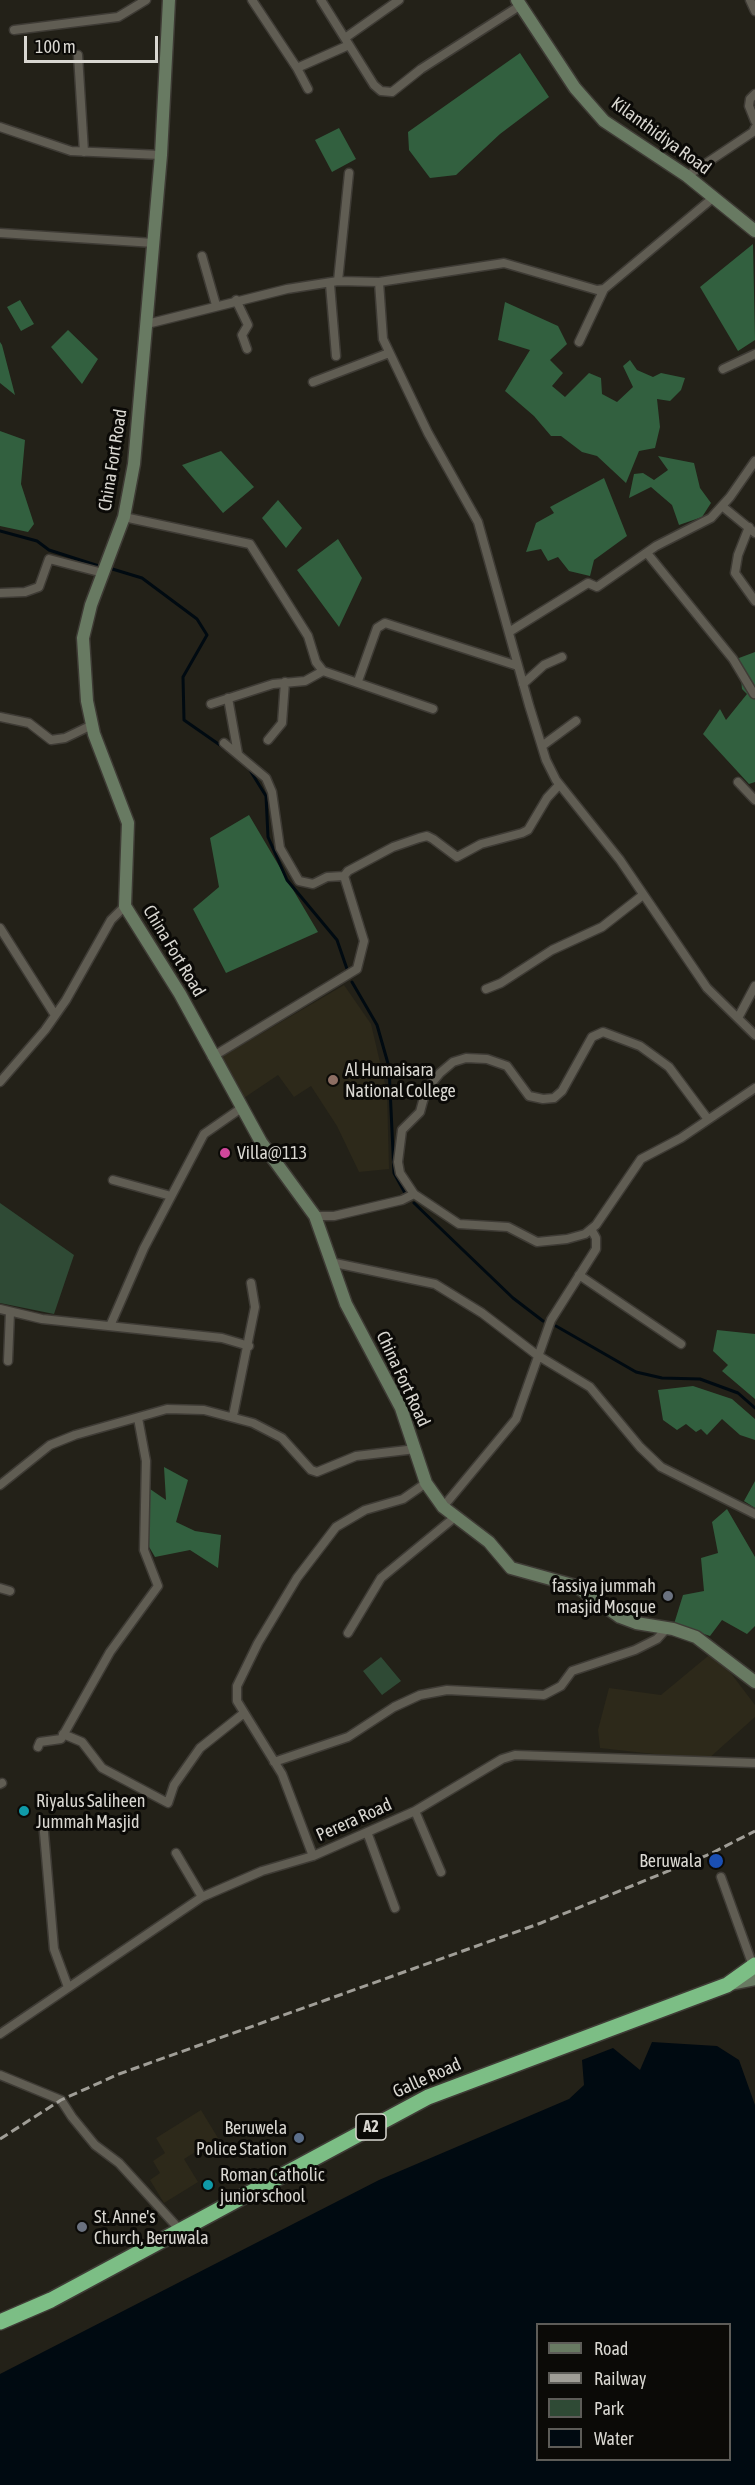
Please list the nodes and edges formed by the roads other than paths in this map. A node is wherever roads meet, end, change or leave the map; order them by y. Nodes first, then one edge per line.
1 (146, 0) edge
2 (169, 0) edge
3 (252, 0) edge
4 (321, 0) edge
5 (399, 0) edge
6 (750, 0) edge
7 (519, 2) edge
8 (755, 11) edge
9 (14, 30) dead end
10 (347, 42) junction
11 (78, 55) dead end
12 (297, 68) junction
13 (308, 90) dead end
14 (755, 94) edge
15 (755, 121) edge
16 (0, 127) edge
17 (755, 128) edge
18 (84, 152) junction
19 (161, 155) junction
20 (349, 173) dead end
21 (687, 176) junction
22 (714, 197) junction
23 (755, 231) edge
24 (0, 234) edge
25 (154, 243) junction
26 (202, 256) dead end
27 (379, 282) junction
28 (334, 283) junction
29 (604, 289) junction
30 (236, 300) junction
31 (216, 305) junction
32 (147, 324) junction
33 (579, 342) dead end
34 (247, 349) dead end
35 (389, 353) junction
36 (755, 354) edge
37 (336, 356) dead end
38 (723, 369) dead end
39 (313, 382) dead end
40 (755, 461) edge
41 (722, 506) junction
42 (124, 517) junction
43 (752, 530) edge
44 (647, 553) junction
45 (105, 567) junction
46 (0, 593) edge
47 (755, 601) edge
48 (509, 632) junction
49 (562, 657) dead end
50 (518, 666) junction
51 (323, 671) junction
52 (358, 681) junction
53 (285, 682) junction
54 (524, 684) junction
55 (754, 694) edge
56 (228, 698) junction
57 (211, 705) dead end
58 (433, 709) dead end
59 (0, 717) edge
60 (576, 721) dead end
61 (92, 725) junction
62 (268, 740) dead end
63 (224, 743) dead end
64 (542, 747) junction
65 (238, 753) junction
66 (738, 782) dead end
67 (559, 785) junction
68 (755, 800) edge
69 (344, 876) junction
70 (643, 895) junction
71 (125, 906) junction
72 (0, 928) edge
73 (755, 986) edge
74 (486, 988) dead end
75 (55, 1015) junction
76 (738, 1018) junction
77 (755, 1035) edge
78 (212, 1057) junction
79 (0, 1082) edge
80 (755, 1088) edge
81 (240, 1109) junction
82 (707, 1118) junction
83 (113, 1180) dead end
84 (414, 1194) junction
85 (171, 1196) junction
86 (315, 1216) junction
87 (591, 1229) junction
88 (330, 1262) junction
89 (579, 1275) junction
90 (251, 1283) dead end
91 (0, 1309) edge
92 (10, 1312) junction
93 (110, 1326) junction
94 (681, 1344) dead end
95 (249, 1346) junction
96 (537, 1355) junction
97 (8, 1361) dead end
98 (233, 1416) junction
99 (138, 1418) junction
100 (416, 1449) junction
101 (426, 1483) junction
102 (0, 1485) edge
103 (443, 1507) junction
104 (755, 1514) edge
105 (455, 1517) junction
106 (0, 1588) edge
107 (10, 1591) dead end
108 (667, 1628) junction
109 (348, 1633) dead end
110 (755, 1682) edge
111 (244, 1713) junction
112 (63, 1734) junction
113 (38, 1747) dead end
114 (273, 1762) junction
115 (755, 1763) edge
116 (415, 1811) junction
117 (43, 1821) dead end
118 (367, 1832) junction
119 (176, 1853) dead end
120 (313, 1856) junction
121 (441, 1872) dead end
122 (721, 1877) dead end
123 (202, 1897) junction
124 (395, 1908) dead end
125 (754, 1970) edge
126 (68, 1987) junction
127 (0, 2034) edge
128 (0, 2075) edge
129 (180, 2230) junction
130 (0, 2322) edge

1 - 9 street
2 - 19 street, China Fort Road
3 - 12 street
4 - 10 street
5 - 10 street
6 - 8 street
7 - 10 street
7 - 21 street, Kilanthidiya Road
10 - 12 street
11 - 18 street
12 - 13 street
14 - 15 street
16 - 18 street
17 - 21 street
18 - 19 street
19 - 25 street, China Fort Road
20 - 28 street
21 - 22 street, Kilanthidiya Road
22 - 23 street, Kilanthidiya Road
22 - 29 street
24 - 25 street
25 - 32 street, China Fort Road
26 - 31 street
27 - 28 street
27 - 29 street
27 - 35 street
28 - 30 street
28 - 37 street
29 - 33 street
30 - 31 street
30 - 34 street
31 - 32 street
32 - 42 street, China Fort Road
35 - 39 street
35 - 48 street
36 - 38 street
40 - 41 street
41 - 43 street
41 - 44 street
42 - 45 street, China Fort Road
42 - 51 street
43 - 47 street
44 - 48 street
44 - 55 street
45 - 46 street
45 - 61 street, China Fort Road
48 - 50 street
49 - 54 street
50 - 52 street
50 - 54 street
51 - 52 street
51 - 53 street
52 - 58 street
53 - 56 street
53 - 62 street
54 - 64 street
56 - 57 street
56 - 65 street
59 - 61 street
60 - 64 street
61 - 71 street, China Fort Road
63 - 65 street
64 - 67 street
65 - 69 street
66 - 68 street
67 - 69 street
67 - 70 street
69 - 78 street
70 - 74 street
70 - 76 street
71 - 75 street
71 - 78 street, China Fort Road
72 - 75 street
73 - 76 street
75 - 79 street
76 - 77 street
78 - 81 street, China Fort Road
80 - 82 street
81 - 85 street
81 - 86 street, China Fort Road
82 - 84 street
82 - 87 street
83 - 85 street
84 - 86 street
84 - 87 street
85 - 93 street
86 - 88 street, China Fort Road
87 - 89 street
88 - 96 street
88 - 100 street, China Fort Road
89 - 94 street
89 - 96 street
90 - 95 street
91 - 92 street
92 - 93 street
92 - 97 street
93 - 95 street
95 - 98 street
96 - 103 street
96 - 104 street
98 - 99 street
98 - 100 street
99 - 102 street
99 - 112 street
100 - 101 street, China Fort Road
101 - 103 street, China Fort Road
101 - 111 street
103 - 105 street, China Fort Road
105 - 108 street, China Fort Road
105 - 109 street
106 - 107 street
108 - 110 street, China Fort Road
108 - 114 street
111 - 112 street
111 - 114 street
112 - 113 street
114 - 120 street
115 - 116 street, Perera Road
116 - 118 street, Perera Road
116 - 121 street
117 - 126 street
118 - 120 street, Perera Road
118 - 124 street
119 - 123 street
120 - 123 street, Perera Road
122 - 125 street
123 - 126 street, Perera Road
125 - 129 highway, Galle Road / A2
126 - 127 street, Perera Road
128 - 129 street
129 - 130 highway, Galle Road / A2

